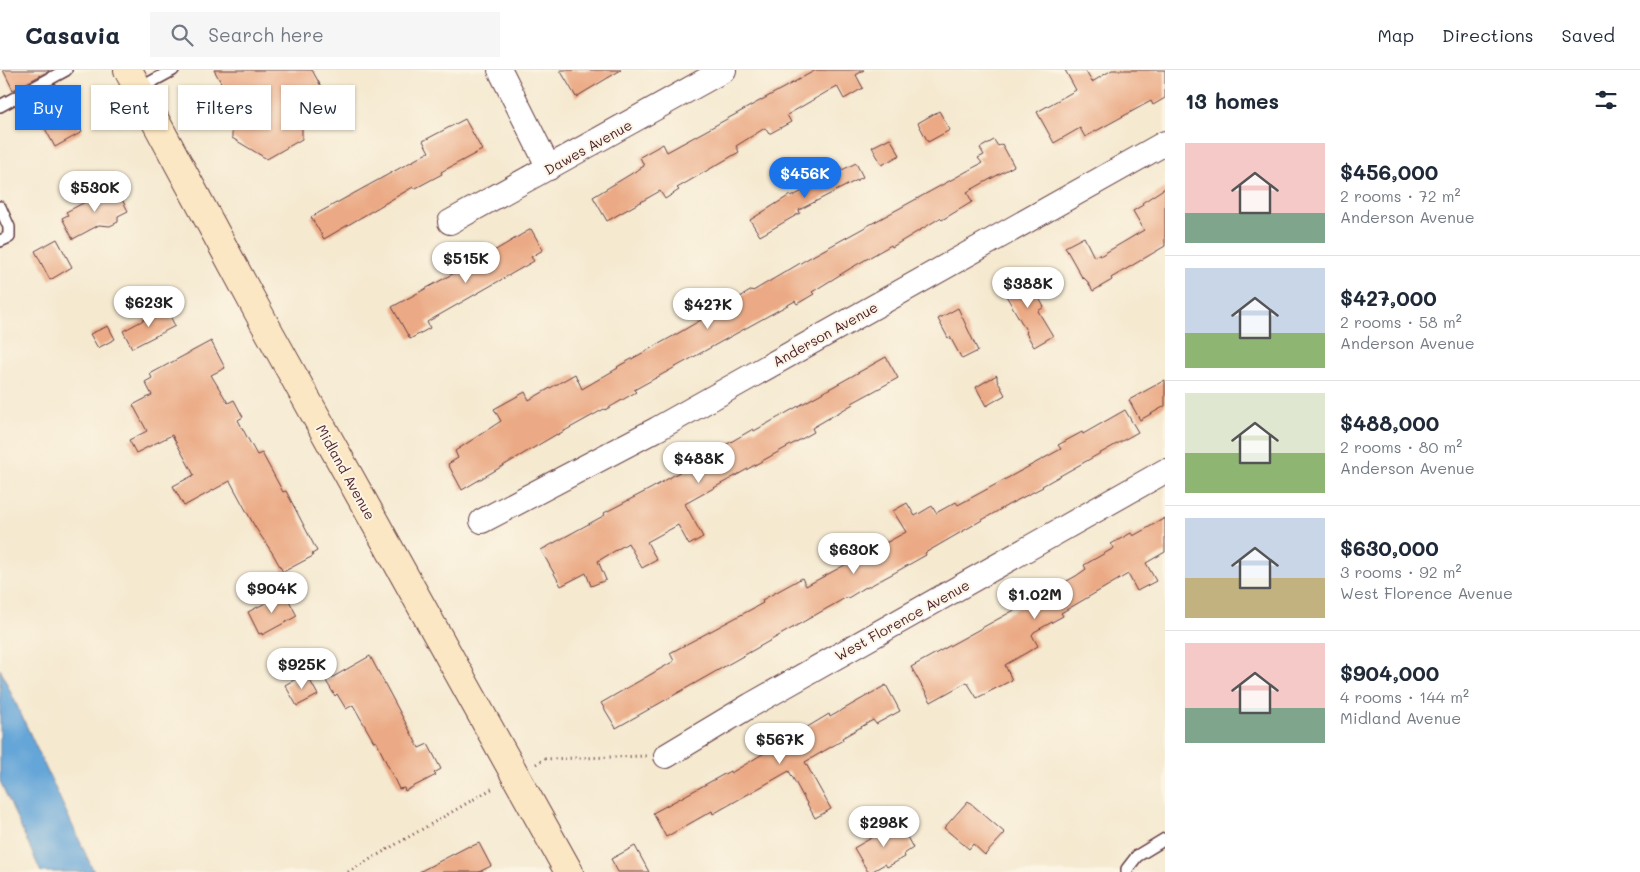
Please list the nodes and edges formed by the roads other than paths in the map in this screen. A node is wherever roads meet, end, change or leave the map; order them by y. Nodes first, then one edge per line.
1 (66, 70) edge
2 (173, 70) edge
3 (500, 70) edge
4 (724, 70) edge
5 (133, 80) edge
6 (0, 106) edge
7 (1165, 143) edge
8 (549, 168) junction
9 (0, 207) edge
10 (450, 222) dead end
11 (0, 241) edge
12 (1165, 472) edge
13 (482, 521) dead end
14 (666, 756) road end
15 (1165, 839) edge
16 (568, 872) edge
17 (1127, 872) edge

1 - 6 lane
2 - 5 lane
3 - 8 street
4 - 8 street, Dawes Avenue
5 - 16 street, Midland Avenue
7 - 13 street, Anderson Avenue
8 - 10 street, Dawes Avenue
9 - 11 lane
12 - 14 street, West Florence Avenue
15 - 17 lane

